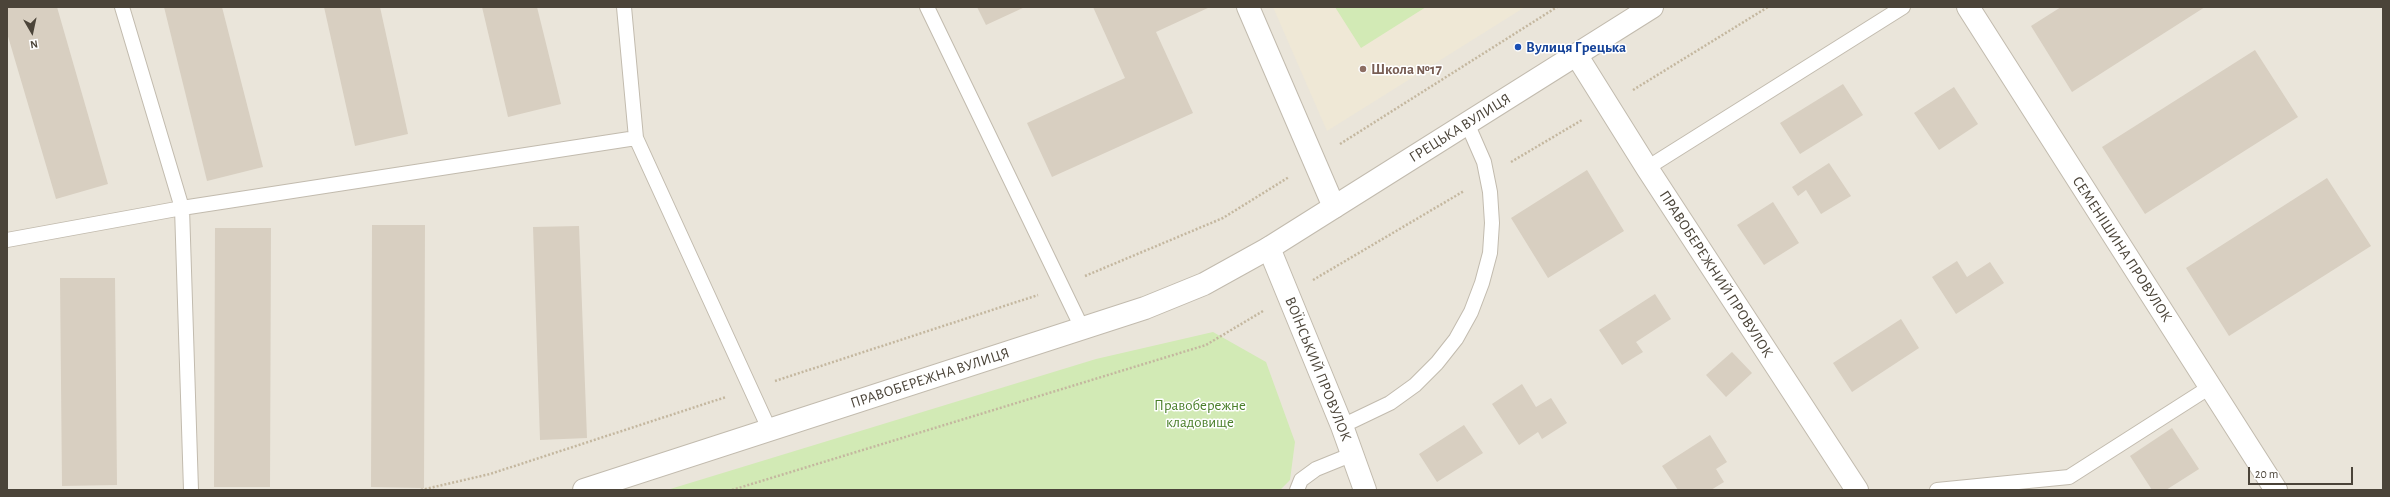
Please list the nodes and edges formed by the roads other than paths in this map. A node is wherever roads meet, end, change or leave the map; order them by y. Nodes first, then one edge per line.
1 (122, 7) edge
2 (624, 7) edge
3 (927, 7) edge
4 (1248, 7) edge
5 (1652, 7) edge
6 (1903, 7) edge
7 (1968, 7) edge
8 (1577, 56) junction
9 (1467, 123) junction
10 (636, 138) junction
11 (1647, 168) junction
12 (1334, 207) junction
13 (182, 208) junction
14 (7, 240) edge
15 (1269, 248) junction
16 (1082, 328) junction
17 (2210, 386) junction
18 (1342, 426) junction
19 (770, 431) junction
20 (1353, 454) junction
21 (191, 490) edge
22 (584, 490) edge
23 (1297, 490) edge
24 (1365, 490) edge
25 (1856, 490) edge
26 (1937, 490) edge
27 (2276, 490) edge

1 - 13 lane
2 - 10 lane
3 - 16 lane
4 - 12 street
5 - 8 street, ГРЕЦЬКА ВУЛИЦЯ
6 - 11 lane
7 - 17 street, СЕМЕНІШИНА ПРОВУЛОК
8 - 9 street, ГРЕЦЬКА ВУЛИЦЯ
8 - 11 street, ПРАВОБЕРЕЖНИЙ ПРОВУЛОК
9 - 12 street, ГРЕЦЬКА ВУЛИЦЯ
9 - 18 lane
10 - 13 lane
10 - 19 lane
11 - 25 street, ПРАВОБЕРЕЖНИЙ ПРОВУЛОК
12 - 15 street, ГРЕЦЬКА ВУЛИЦЯ
13 - 14 lane
13 - 21 lane
15 - 16 street, ПРАВОБЕРЕЖНА ВУЛИЦЯ
15 - 18 street, ВОЇНСЬКИЙ ПРОВУЛОК
16 - 19 street, ПРАВОБЕРЕЖНА ВУЛИЦЯ
17 - 26 lane
17 - 27 street, СЕМЕНІШИНА ПРОВУЛОК
18 - 20 street, ВОЇНСЬКИЙ ПРОВУЛОК
19 - 22 street, ПРАВОБЕРЕЖНА ВУЛИЦЯ
20 - 23 lane
20 - 24 street, ВОЇНСЬКИЙ ПРОВУЛОК

